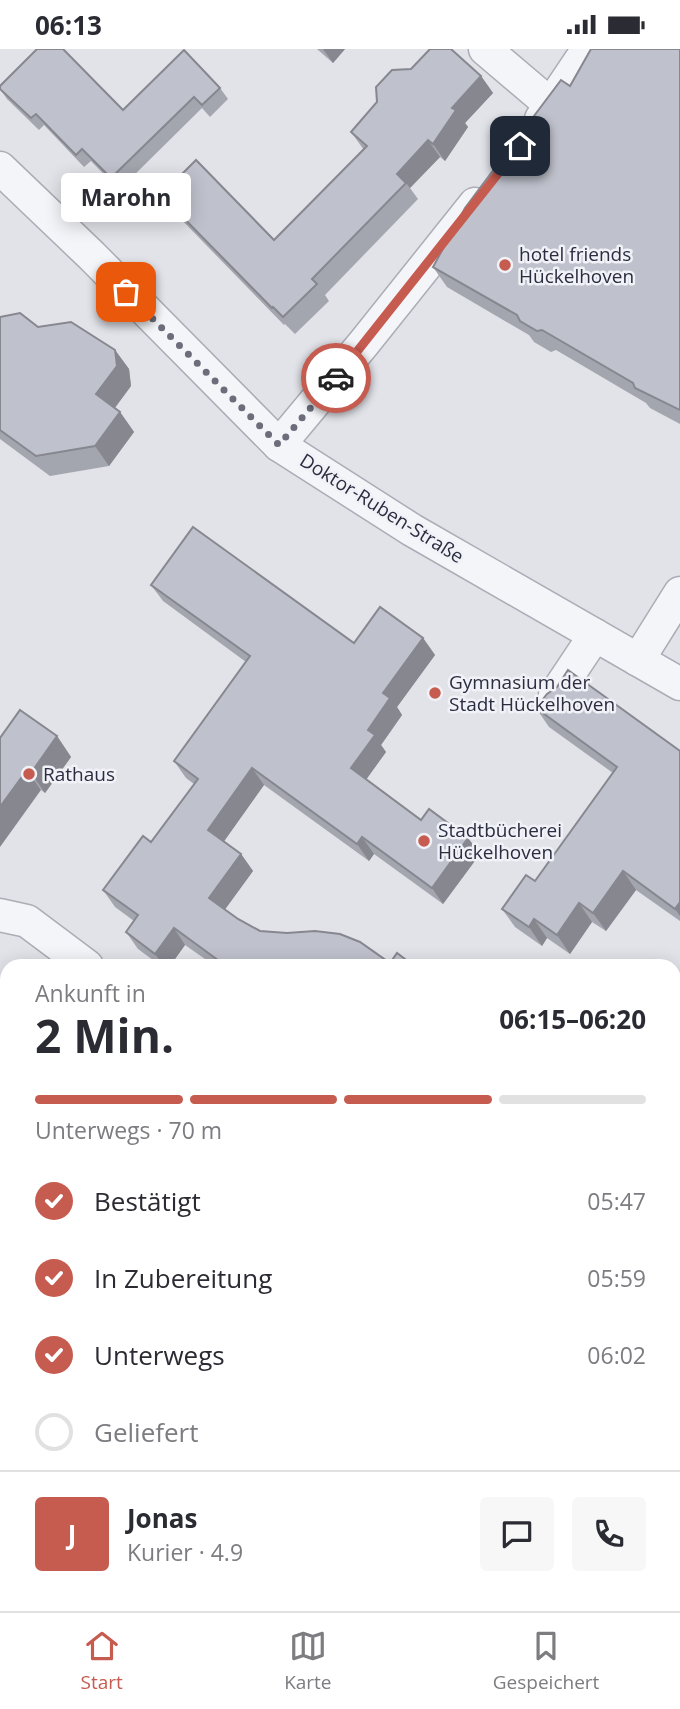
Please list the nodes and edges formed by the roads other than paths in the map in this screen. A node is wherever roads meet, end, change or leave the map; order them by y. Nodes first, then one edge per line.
1 (485, 49) edge
2 (588, 49) edge
3 (551, 105) junction
4 (520, 146) edge
5 (0, 168) edge
6 (496, 177) edge
7 (279, 445) junction
8 (674, 592) edge
9 (595, 635) junction
10 (638, 660) junction
11 (680, 684) edge
12 (555, 695) edge
13 (0, 915) edge
14 (77, 959) edge

1 - 3 street
2 - 3 street
3 - 4 street
5 - 7 street, Doktor-Ruben-Straße
6 - 7 street
7 - 9 street, Doktor-Ruben-Straße
8 - 10 street
9 - 10 street, Doktor-Ruben-Straße
9 - 12 street
10 - 11 street, Doktor-Ruben-Straße
13 - 14 street

